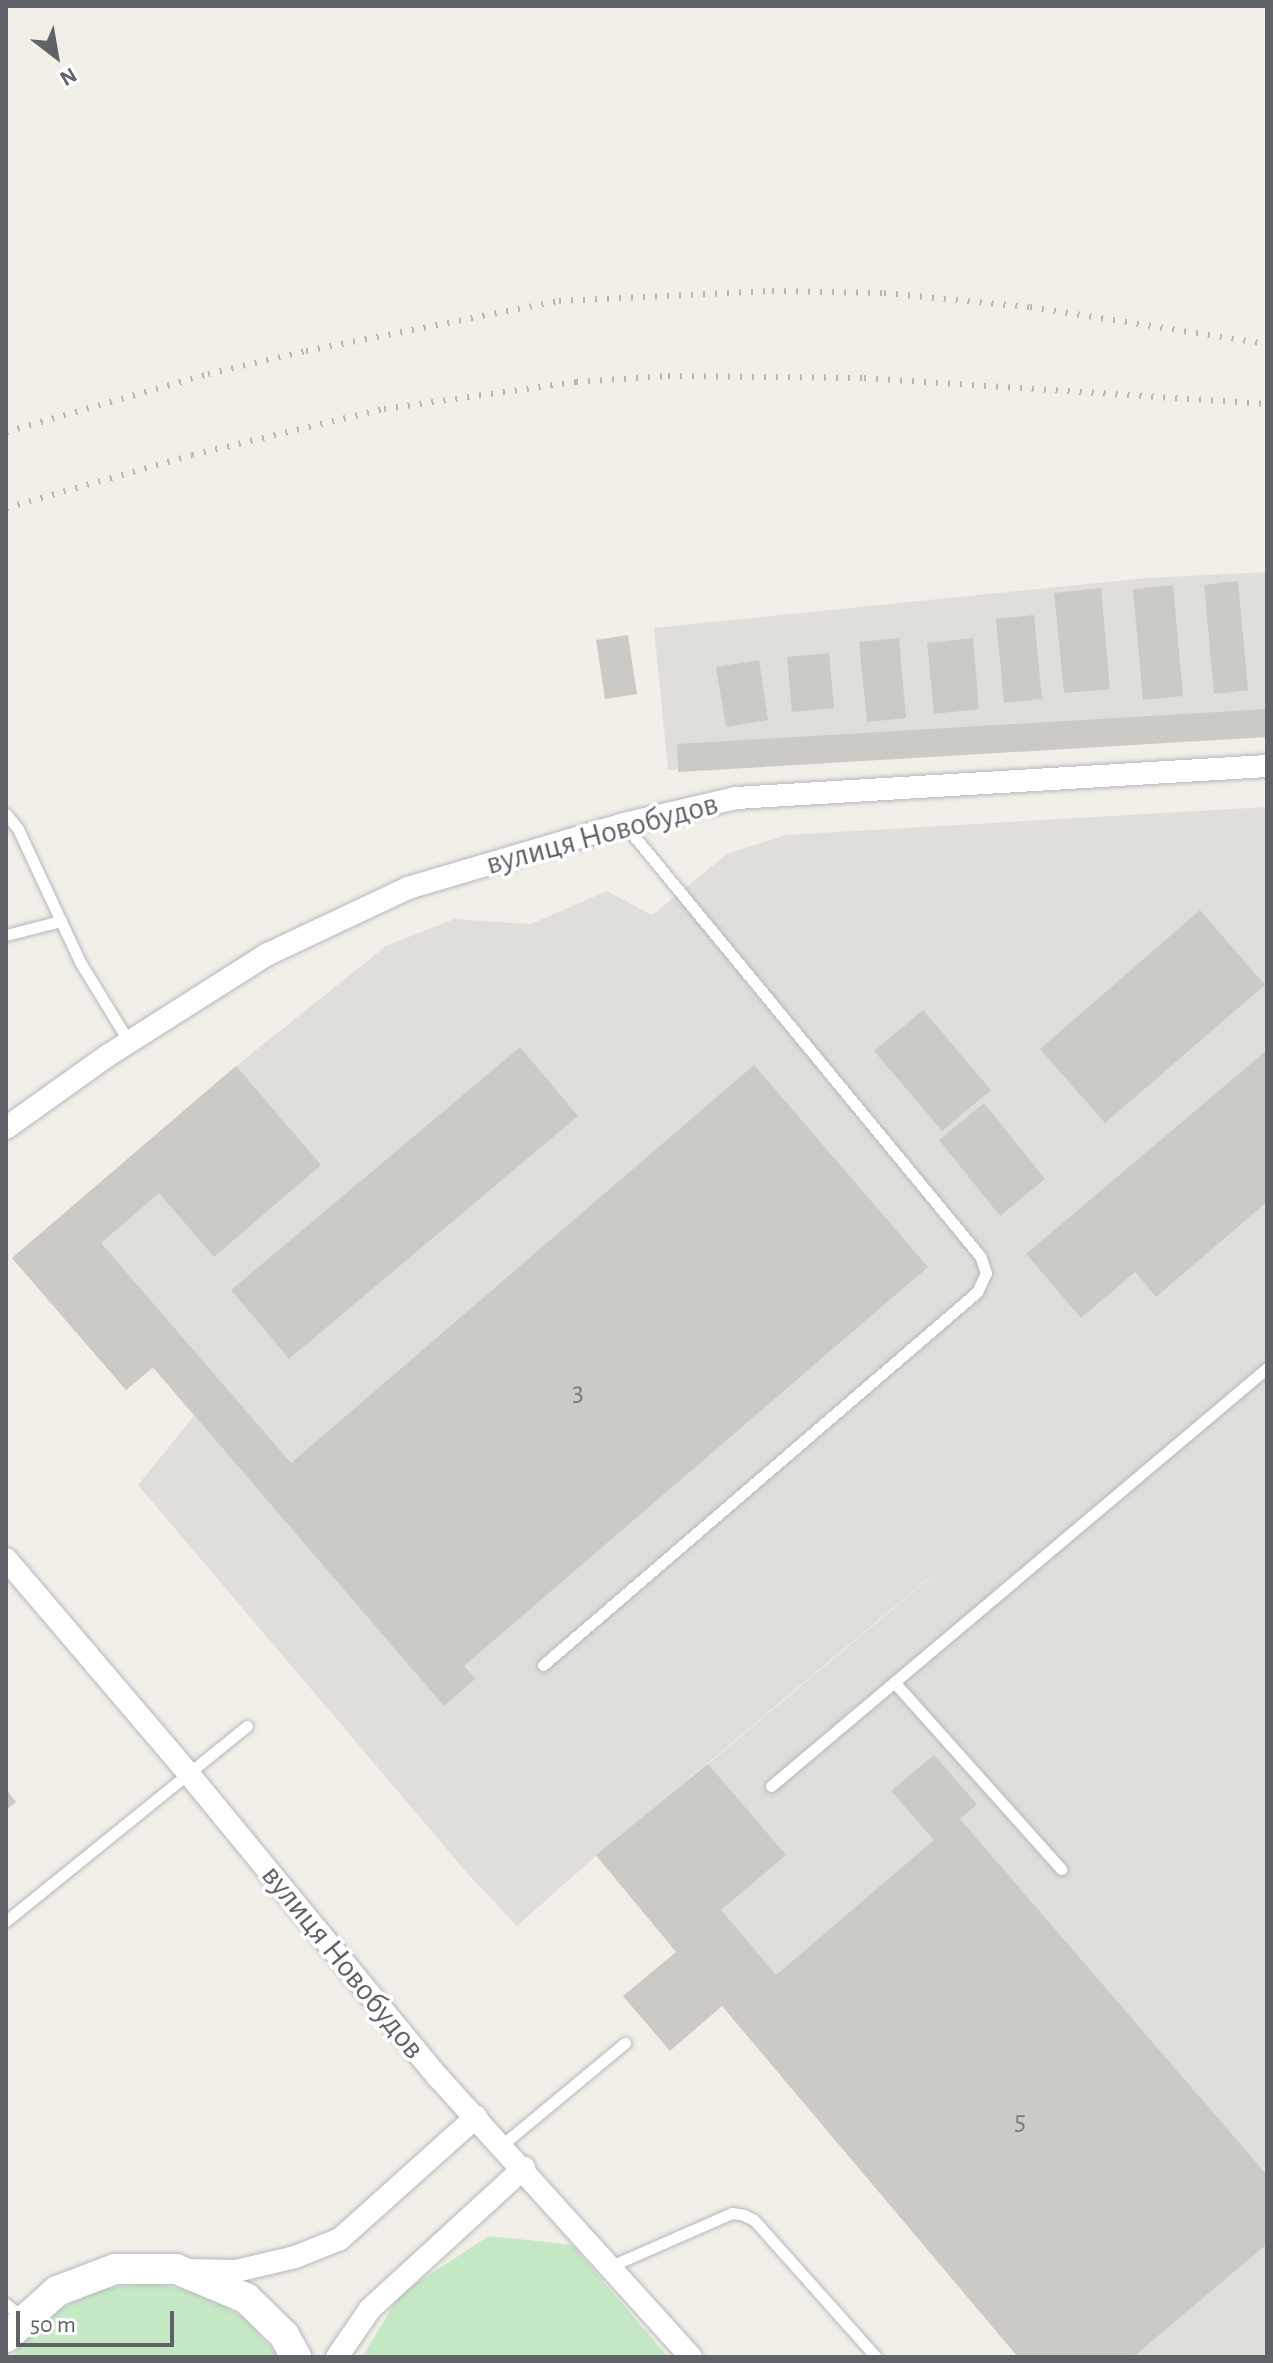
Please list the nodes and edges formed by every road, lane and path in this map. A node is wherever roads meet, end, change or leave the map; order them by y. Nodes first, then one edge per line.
1 (1267, 766) edge
2 (6, 814) edge
3 (624, 824) junction
4 (61, 921) junction
5 (6, 935) edge
6 (129, 1042) junction
7 (6, 1128) edge
8 (1267, 1368) edge
9 (6, 1559) edge
10 (543, 1665) dead end
11 (894, 1682) junction
12 (247, 1726) dead end
13 (188, 1773) junction
14 (771, 1786) dead end
15 (1061, 1869) dead end
16 (6, 1921) edge
17 (625, 2043) dead end
18 (476, 2117) junction
19 (502, 2145) junction
20 (524, 2168) junction
21 (611, 2266) junction
22 (176, 2269) junction
23 (12, 2319) edge
24 (296, 2357) edge
25 (337, 2357) edge
26 (691, 2357) edge
27 (876, 2357) edge

1 - 3 street, вулиця Новобудов
2 - 4 lane
3 - 6 street, вулиця Новобудов
3 - 10 lane
4 - 5 lane
4 - 6 lane
6 - 7 street, вулиця Новобудов
8 - 11 lane
9 - 13 street, вулиця Новобудов
11 - 14 lane
11 - 15 lane
12 - 13 lane
13 - 16 lane
13 - 18 street, вулиця Новобудов
17 - 19 lane
18 - 19 street, вулиця Новобудов
18 - 22 street
19 - 20 street, вулиця Новобудов
20 - 21 street, вулиця Новобудов
20 - 25 street
21 - 26 street, вулиця Новобудов
21 - 27 lane
22 - 23 street
22 - 24 street

